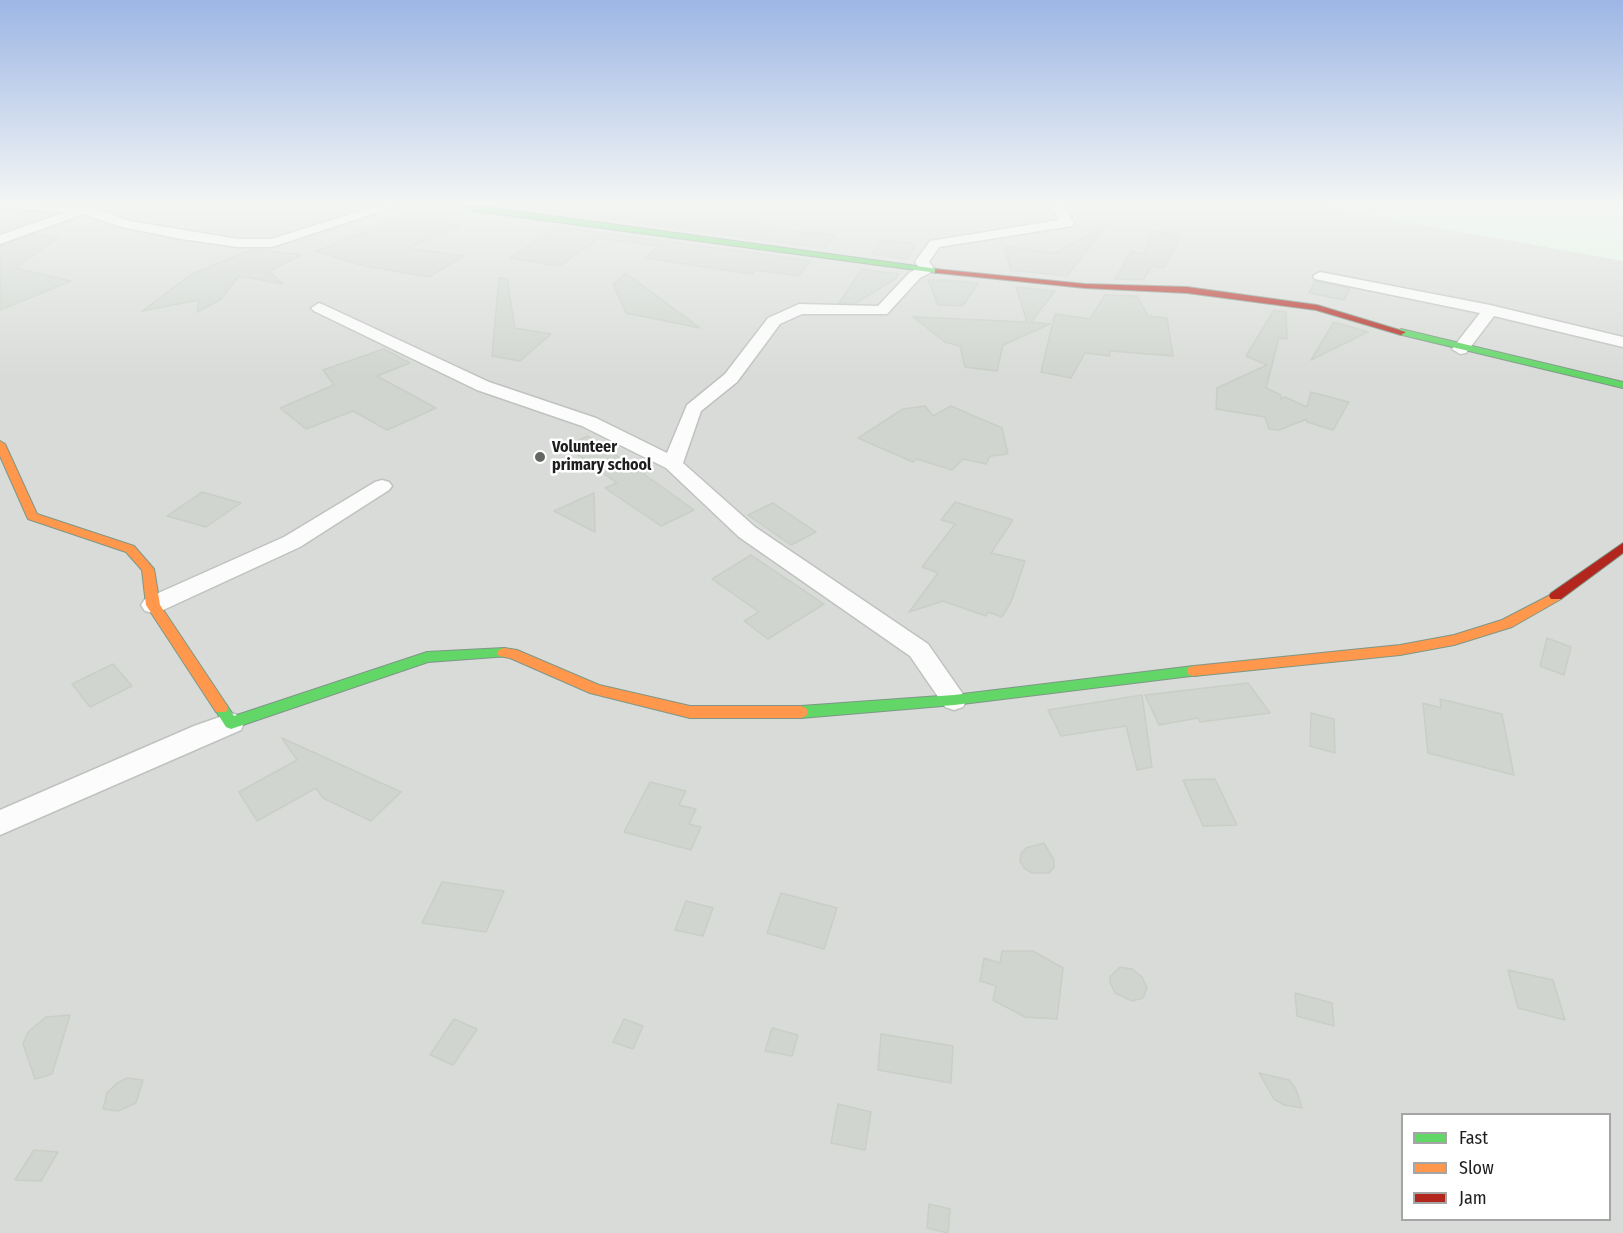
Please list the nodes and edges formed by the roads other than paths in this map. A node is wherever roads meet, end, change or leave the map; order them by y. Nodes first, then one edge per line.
1 (863, 261) edge
2 (923, 261) edge
3 (928, 270) junction
4 (1320, 276) dead end
5 (319, 308) dead end
6 (1490, 310) junction
7 (1623, 342) edge
8 (1460, 349) junction
9 (1623, 385) edge
10 (0, 444) edge
11 (673, 464) junction
12 (382, 486) dead end
13 (1618, 556) edge
14 (153, 605) junction
15 (954, 700) junction
16 (231, 723) junction
17 (0, 823) edge

1 - 3 street
2 - 3 street
3 - 8 street
3 - 11 street
4 - 6 street
5 - 11 street
6 - 7 street
6 - 8 street
8 - 9 street
10 - 14 street
11 - 15 street
12 - 14 street
13 - 15 street
14 - 16 street
15 - 16 street
16 - 17 street

